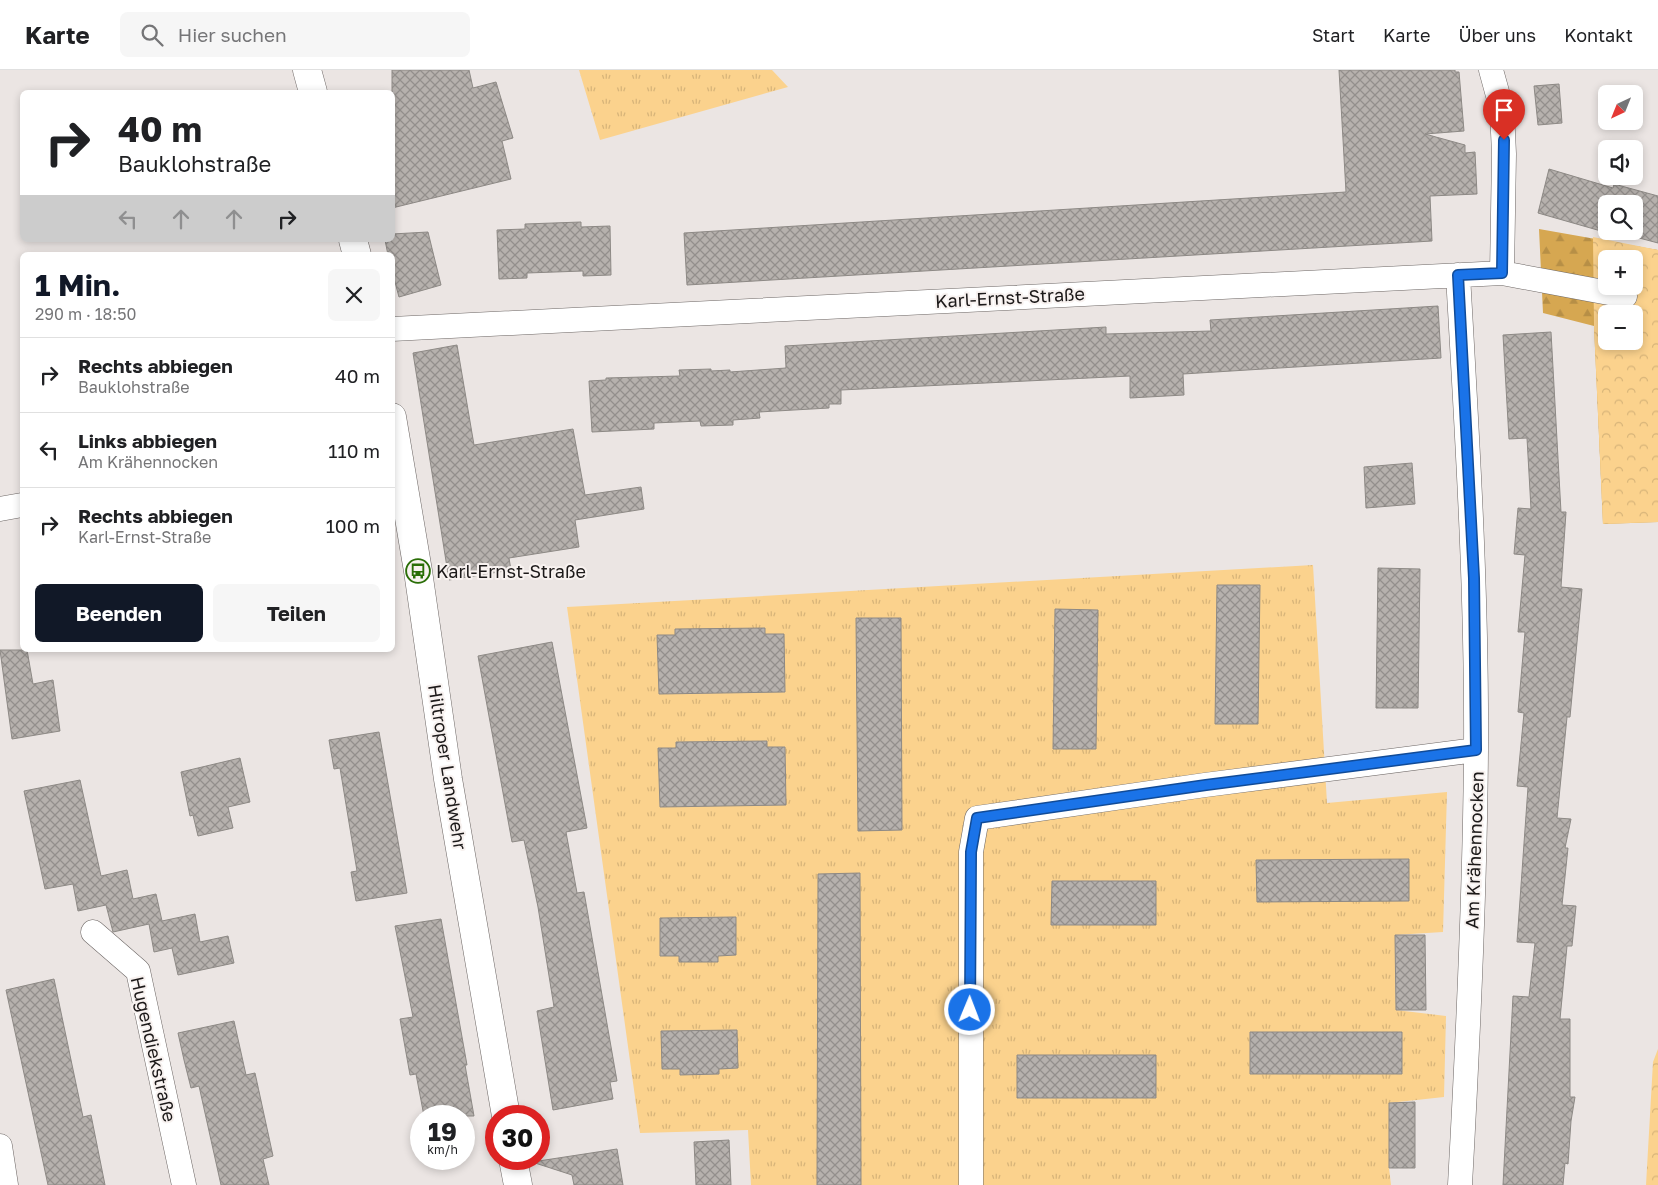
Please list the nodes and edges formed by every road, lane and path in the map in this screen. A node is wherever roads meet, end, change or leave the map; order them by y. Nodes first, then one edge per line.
1 (307, 70) edge
2 (1491, 70) edge
3 (312, 90) edge
4 (1502, 273) junction
5 (1458, 275) junction
6 (1625, 296) dead end
7 (395, 329) edge
8 (395, 441) edge
9 (20, 505) edge
10 (0, 509) edge
11 (1476, 750) junction
12 (93, 932) dead end
13 (504, 1105) edge
14 (0, 1146) edge
15 (515, 1170) edge
16 (6, 1185) edge
17 (184, 1185) edge
18 (518, 1185) edge
19 (971, 1185) edge
20 (1460, 1185) edge

1 - 3 street
2 - 4 street
4 - 5 street, Karl-Ernst-Straße
4 - 6 street, Karl-Ernst-Straße
5 - 7 street, Karl-Ernst-Straße
5 - 11 street, Am Krähennocken
8 - 13 street, Hiltroper Landwehr
9 - 10 street
11 - 19 street
11 - 20 street, Am Krähennocken
12 - 17 street, Hugendiekstraße
14 - 16 street
15 - 18 street

